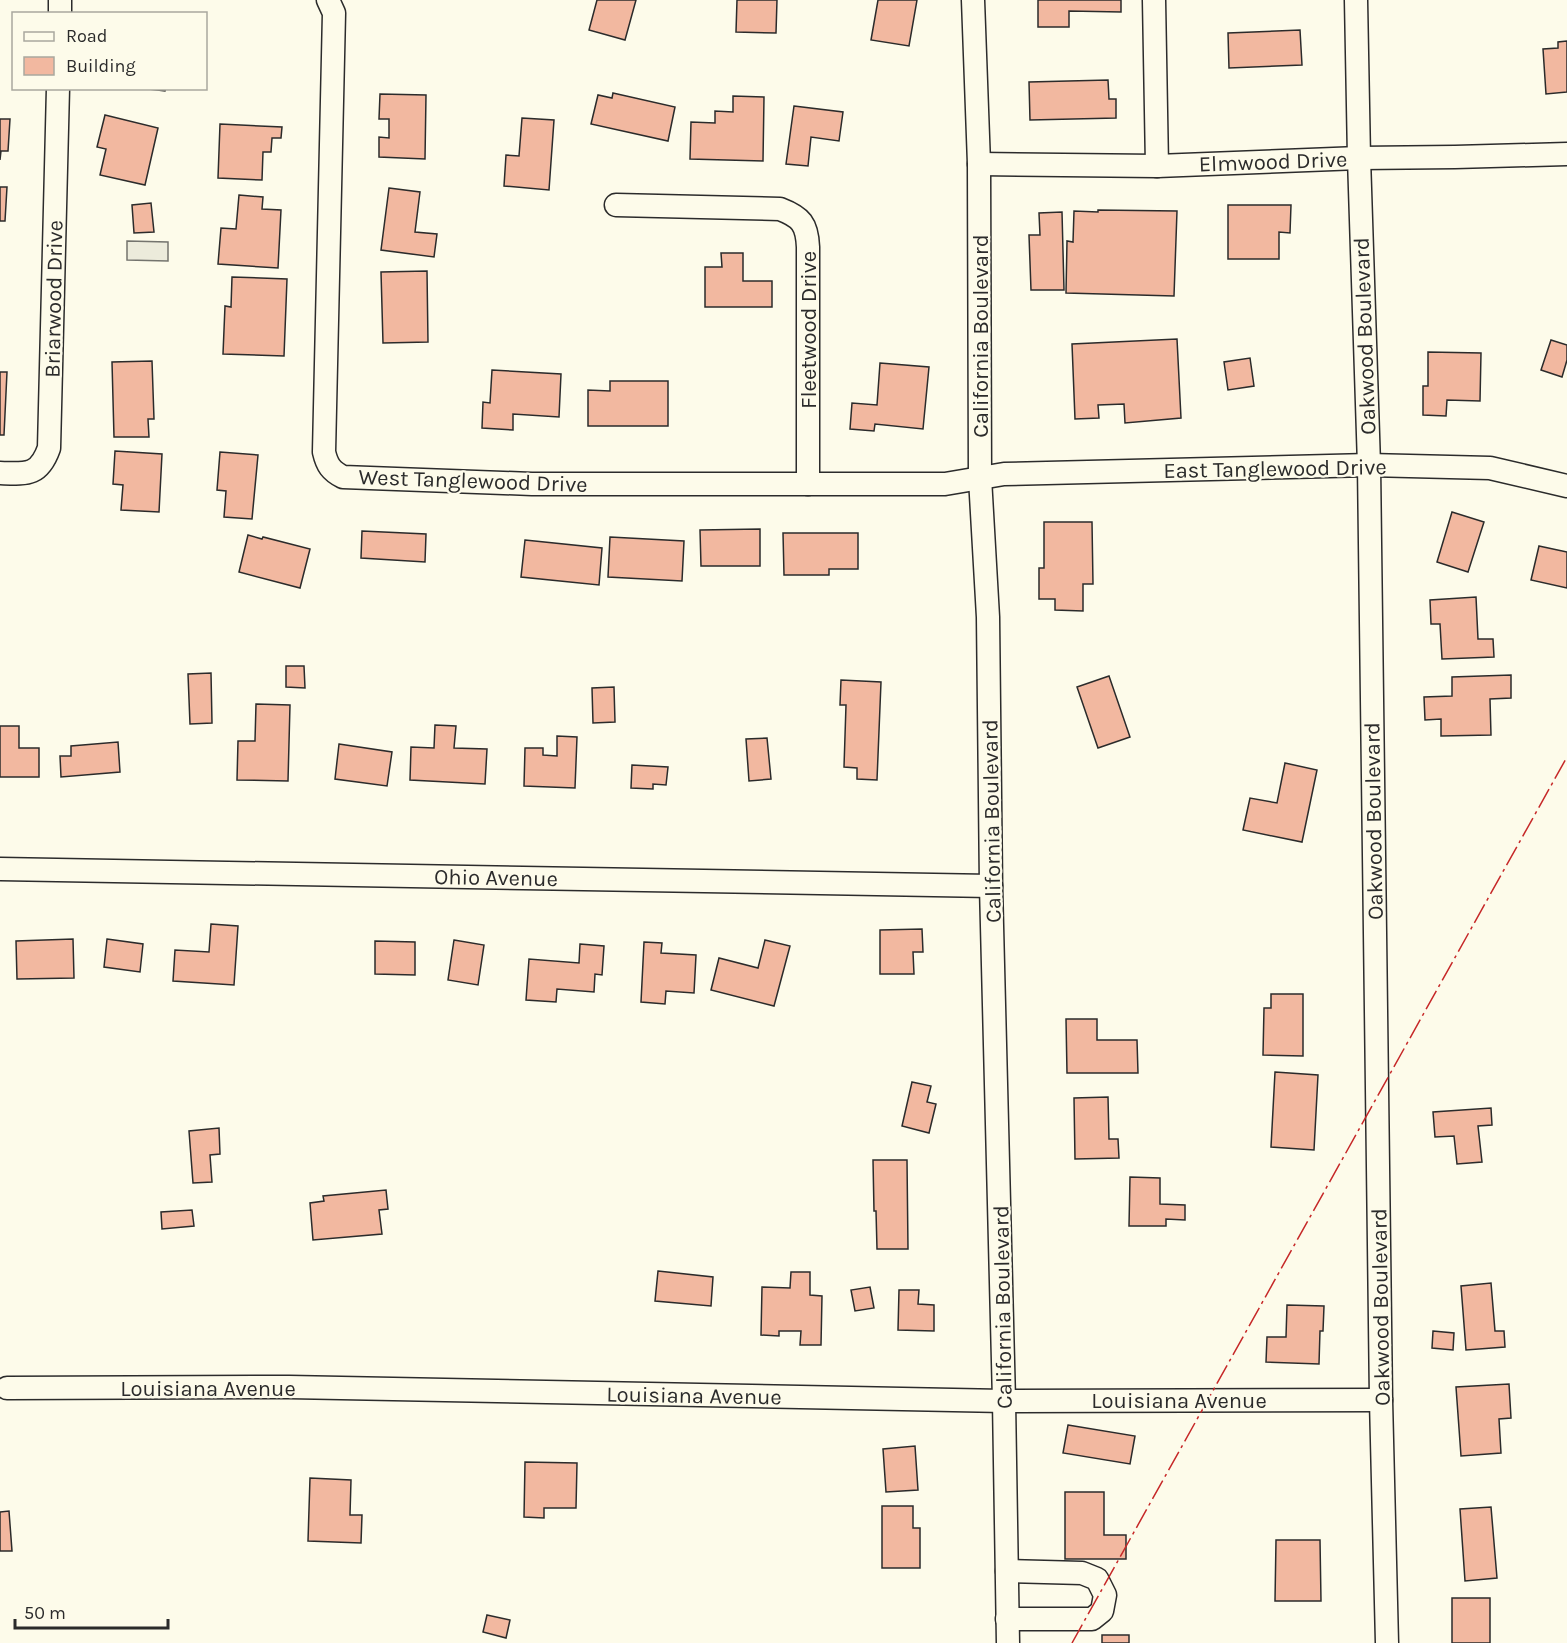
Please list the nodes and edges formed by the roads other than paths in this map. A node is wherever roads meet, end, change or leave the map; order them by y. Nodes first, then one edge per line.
1 (328, 0) edge
2 (973, 0) edge
3 (1154, 0) edge
4 (1356, 0) edge
5 (58, 90) edge
6 (1567, 154) edge
7 (1359, 158) junction
8 (979, 164) junction
9 (1157, 166) junction
10 (616, 205) dead end
11 (1369, 465) junction
12 (0, 473) edge
13 (980, 478) junction
14 (808, 484) junction
15 (1567, 486) edge
16 (0, 869) edge
17 (991, 886) junction
18 (7, 1388) dead end
19 (1381, 1400) junction
20 (1004, 1401) junction
21 (1007, 1571) junction
22 (1007, 1618) junction
23 (1008, 1643) edge
24 (1387, 1643) edge

1 - 14 street, West Tanglewood Drive
2 - 8 street, California Boulevard
3 - 9 street
4 - 7 street, Oakwood Boulevard
5 - 12 street, Briarwood Drive
6 - 7 street, Elmwood Drive
7 - 9 street, Elmwood Drive
7 - 11 street, Oakwood Boulevard
8 - 9 street, Elmwood Drive
8 - 13 street, California Boulevard
10 - 14 street, Fleetwood Drive
11 - 13 street, East Tanglewood Drive
11 - 15 street, East Tanglewood Drive
11 - 19 street, Oakwood Boulevard
13 - 14 street, West Tanglewood Drive
13 - 17 street, California Boulevard
16 - 17 street, Ohio Avenue
17 - 20 street, California Boulevard
18 - 20 street, Louisiana Avenue
19 - 20 street, Louisiana Avenue
19 - 24 street, Oakwood Boulevard
20 - 21 street, California Boulevard
21 - 22 street, California Boulevard
21 - 22 street
22 - 23 street, California Boulevard

